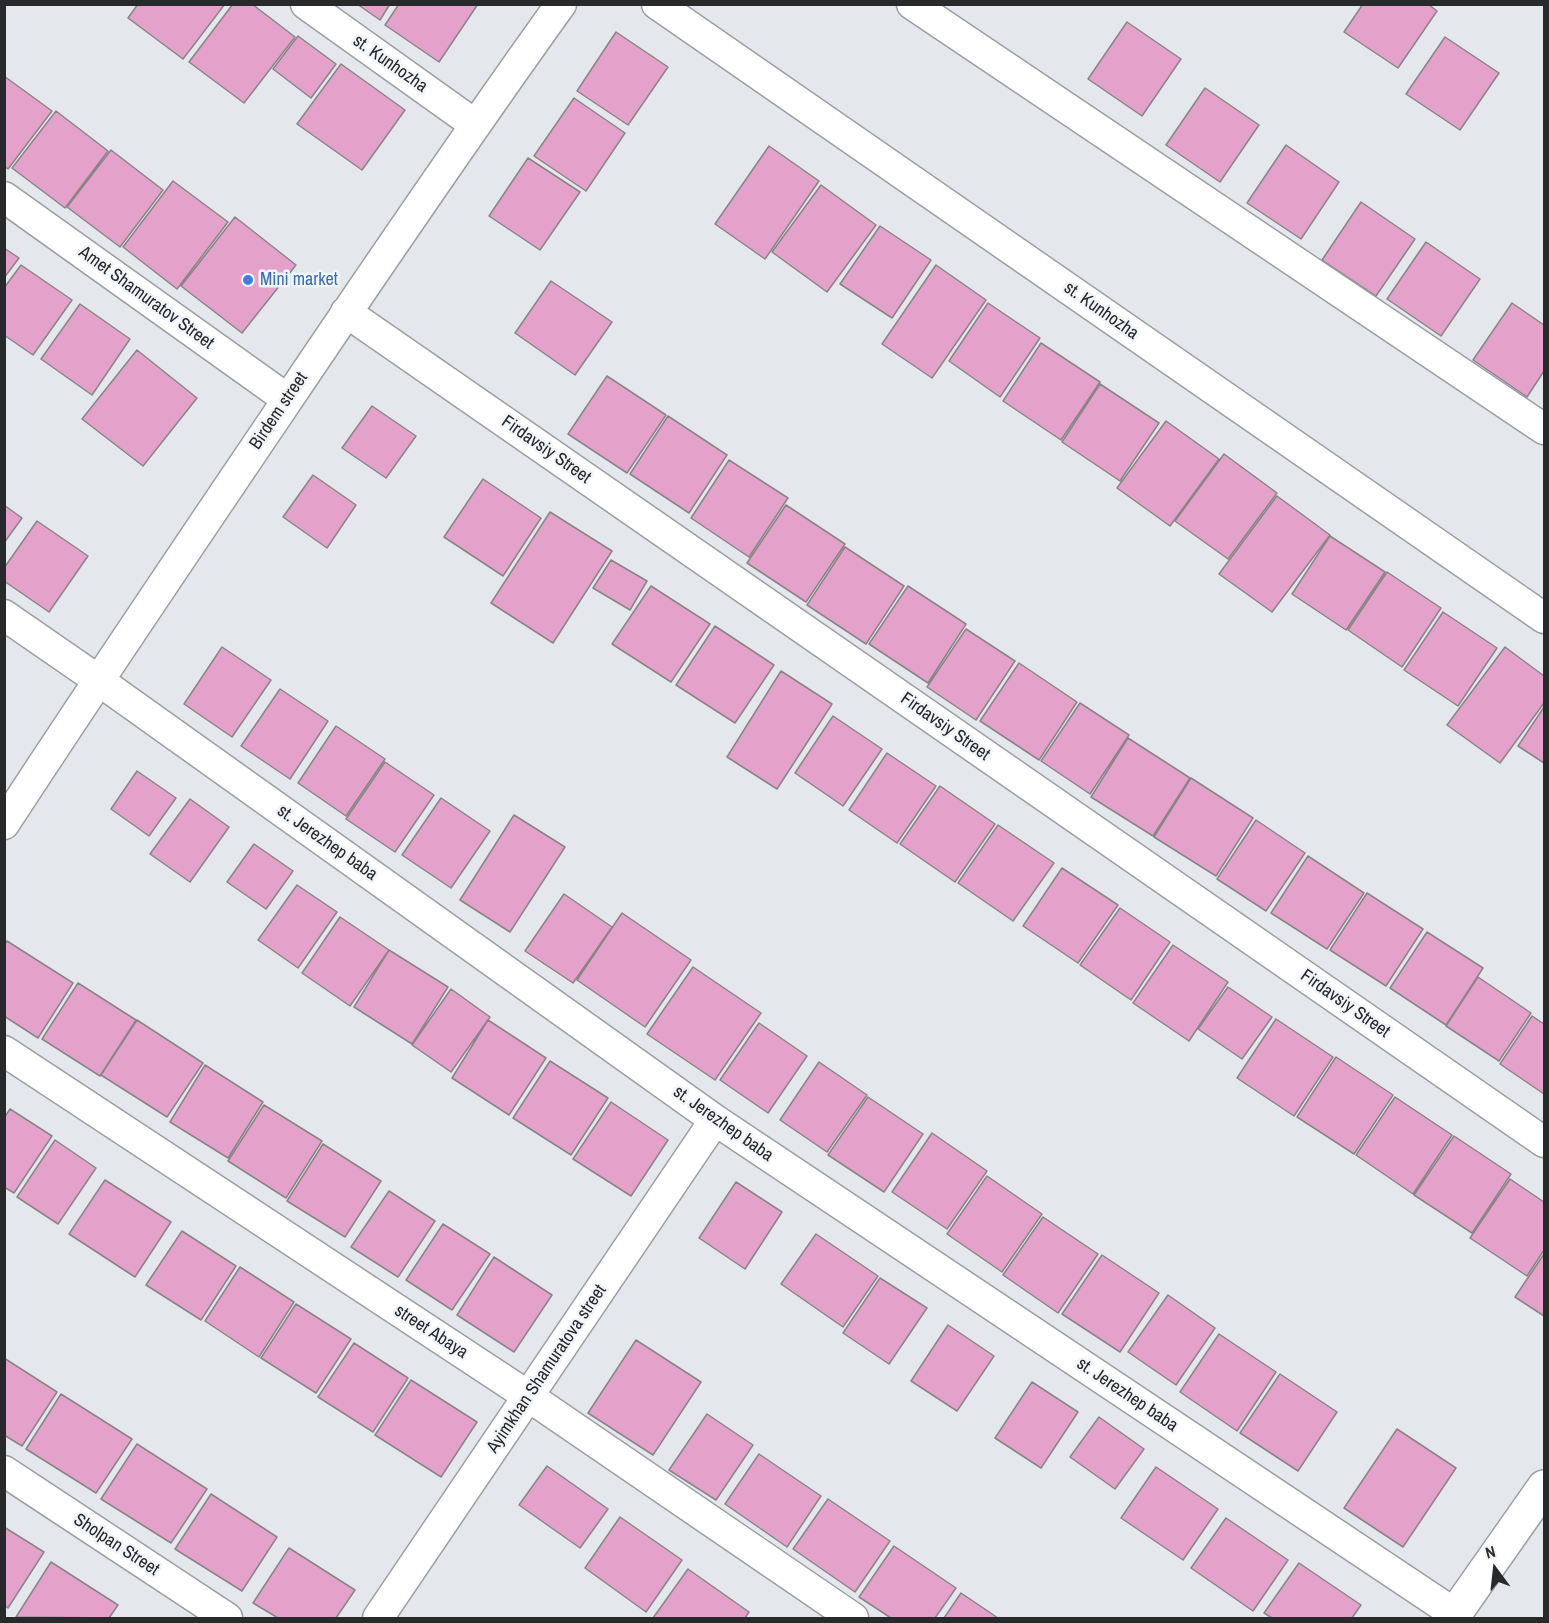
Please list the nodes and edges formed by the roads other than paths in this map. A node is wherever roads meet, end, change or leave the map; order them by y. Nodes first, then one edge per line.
1 (306, 4) edge
2 (561, 4) edge
3 (657, 4) edge
4 (912, 4) edge
5 (474, 124) junction
6 (4, 197) edge
7 (346, 312) junction
8 (287, 399) junction
9 (1545, 429) edge
10 (4, 615) edge
11 (1545, 618) edge
12 (98, 680) junction
13 (4, 824) edge
14 (4, 1051) edge
15 (715, 1120) junction
16 (1545, 1142) edge
17 (528, 1396) junction
18 (4, 1471) edge
19 (1545, 1487) edge
20 (1454, 1616) edge
21 (227, 1618) edge
22 (378, 1618) edge
23 (853, 1618) edge

1 - 5 street, st. Kunhozha
2 - 5 street, Birdem street
3 - 11 street, st. Kunhozha
4 - 9 street
5 - 7 street, Birdem street
6 - 8 street, Amet Shamuratov Street
7 - 8 street, Birdem street
7 - 16 street, Firdavsiy Street
8 - 12 street, Birdem street
10 - 12 street, st. Jerezhep baba
12 - 13 street, Birdem street
12 - 15 street, st. Jerezhep baba
14 - 17 street, street Abaya
15 - 17 street, Ayimkhan Shamuratova street
15 - 20 street, st. Jerezhep baba
17 - 22 street, Ayimkhan Shamuratova street
17 - 23 street, street Abaya
18 - 21 street, Sholpan Street
19 - 20 street

